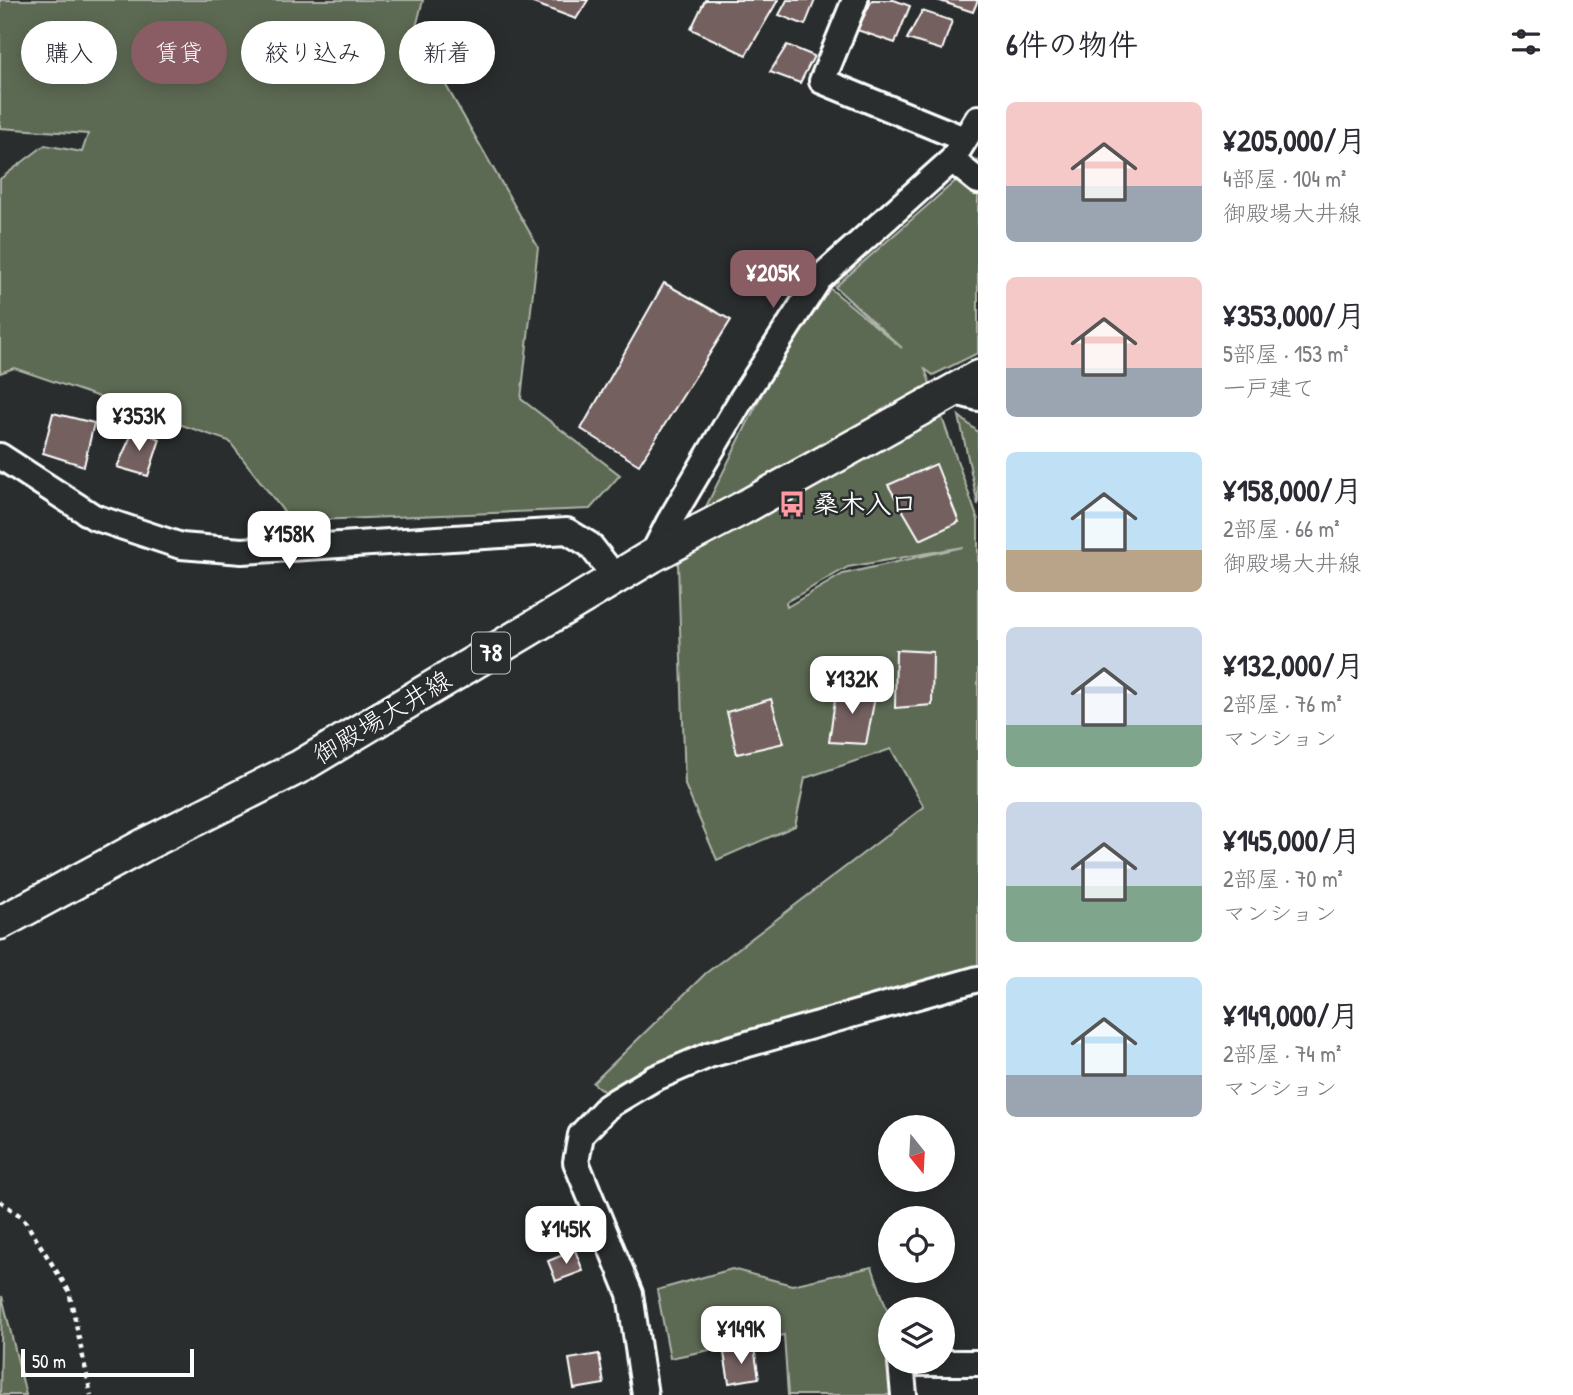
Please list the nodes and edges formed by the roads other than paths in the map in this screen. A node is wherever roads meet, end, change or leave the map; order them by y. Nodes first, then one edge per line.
1 (855, 0) edge
2 (978, 118) edge
3 (958, 150) junction
4 (978, 181) edge
5 (969, 389) edge
6 (0, 456) edge
7 (652, 556) junction
8 (616, 578) junction
9 (0, 923) edge
10 (978, 979) edge
11 (978, 1363) edge
12 (645, 1395) edge
13 (904, 1395) edge

1 - 3 street
2 - 3 street
3 - 4 street
3 - 7 street
5 - 7 main road, 御殿場大井線 / 78
6 - 8 street
7 - 8 main road, 御殿場大井線 / 78
8 - 9 main road, 御殿場大井線 / 78
10 - 12 street
11 - 13 street

